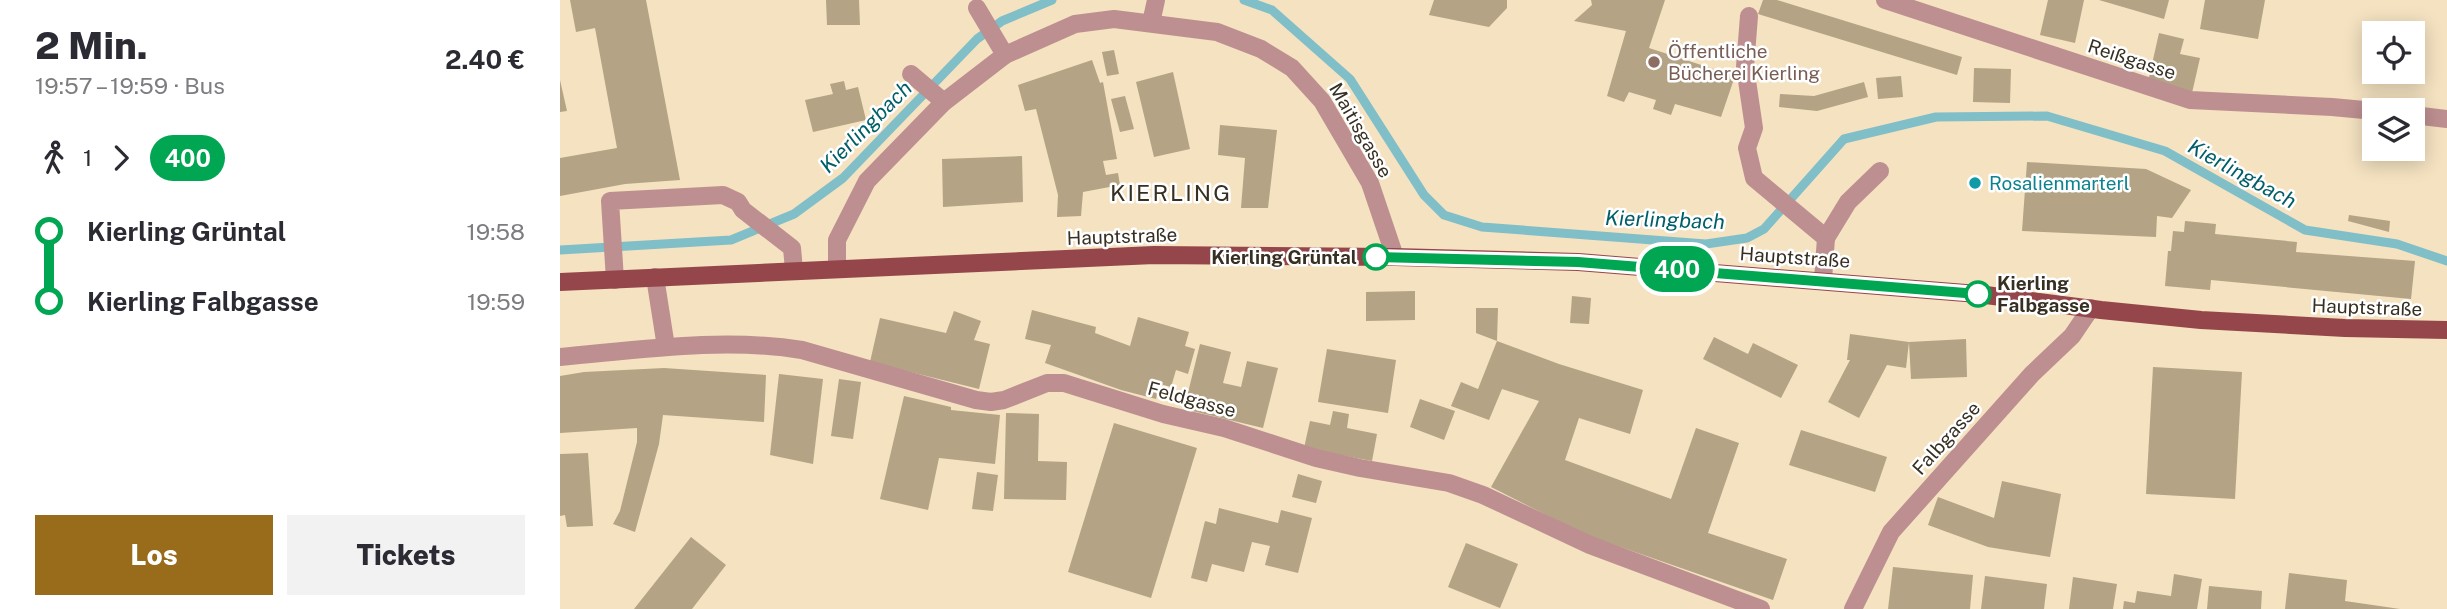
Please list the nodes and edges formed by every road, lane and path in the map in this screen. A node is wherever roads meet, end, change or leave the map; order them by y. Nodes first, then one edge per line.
1 (1156, 0) edge
2 (1885, 0) edge
3 (977, 8) dead end
4 (1749, 16) dead end
5 (1151, 23) junction
6 (1005, 55) junction
7 (911, 74) dead end
8 (944, 102) junction
9 (2362, 110) edge
10 (2425, 116) edge
11 (2447, 119) edge
12 (1880, 171) dead end
13 (1826, 238) junction
14 (1395, 257) junction
15 (837, 268) junction
16 (794, 271) junction
17 (655, 277) junction
18 (615, 280) junction
19 (1822, 280) junction
20 (560, 282) edge
21 (2091, 309) junction
22 (2447, 330) edge
23 (666, 347) junction
24 (560, 357) edge
25 (1761, 609) edge
26 (1853, 609) edge

1 - 5 street
2 - 9 street, Reißgasse
3 - 6 street
4 - 13 street
5 - 6 street, Maitisgasse
5 - 14 street, Maitisgasse
6 - 8 street, Maitisgasse
7 - 8 street
8 - 15 street, Maitisgasse
10 - 11 street
12 - 13 street
13 - 19 street
14 - 15 main road, Hauptstraße
14 - 19 main road, Hauptstraße
15 - 16 main road, Hauptstraße
16 - 17 main road, Hauptstraße
16 - 18 street
17 - 18 main road, Hauptstraße
17 - 23 street
18 - 20 main road, Hauptstraße
19 - 21 main road, Hauptstraße
21 - 22 main road, Hauptstraße
21 - 26 street, Falbgasse
23 - 24 street
23 - 25 street, Feldgasse

